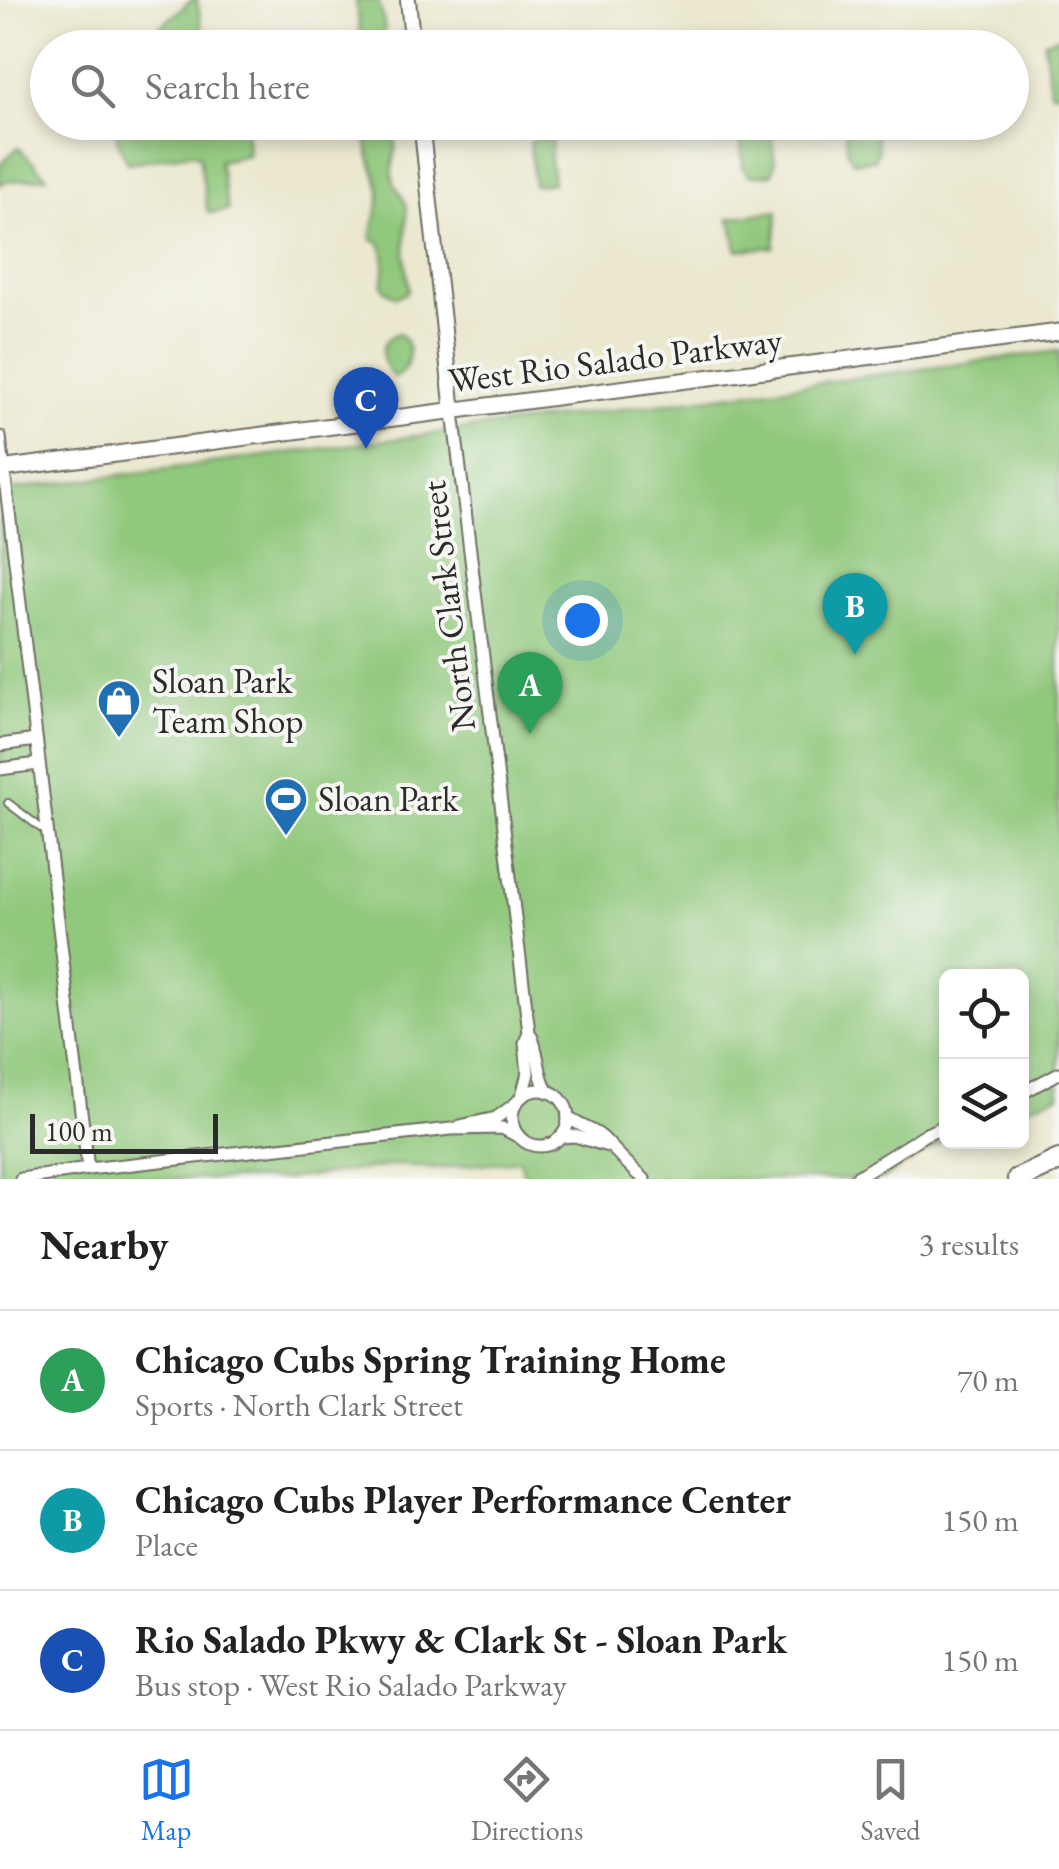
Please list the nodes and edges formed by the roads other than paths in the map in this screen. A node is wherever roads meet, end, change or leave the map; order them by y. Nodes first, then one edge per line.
1 (408, 0) edge
2 (411, 30) edge
3 (423, 140) edge
4 (1059, 332) edge
5 (454, 412) junction
6 (0, 438) edge
7 (2, 469) edge
8 (36, 740) junction
9 (0, 744) edge
10 (38, 764) junction
11 (0, 769) edge
12 (8, 804) dead end
13 (46, 832) junction
14 (528, 1032) junction
15 (1059, 1074) edge
16 (1029, 1089) edge
17 (548, 1092) junction
18 (519, 1100) junction
19 (568, 1116) junction
20 (939, 1128) edge
21 (451, 1129) junction
22 (517, 1136) junction
23 (560, 1137) junction
24 (608, 1146) junction
25 (1059, 1160) edge
26 (88, 1169) junction
27 (1059, 1170) edge
28 (21, 1179) edge
29 (644, 1179) edge
30 (854, 1179) edge
31 (1018, 1179) edge
32 (1040, 1179) edge

1 - 2 street
3 - 5 street
4 - 5 main road, West Rio Salado Parkway
5 - 7 main road, West Rio Salado Parkway
5 - 14 street, North Clark Street
6 - 7 street
7 - 8 street
8 - 9 street
8 - 10 street
10 - 11 street
10 - 13 street
12 - 13 lane
13 - 26 street
14 - 17 street, North Clark Street
14 - 18 street, North Clark Street
15 - 16 street
17 - 18 street
17 - 19 street
18 - 21 street
18 - 22 street
19 - 23 street
19 - 24 street
20 - 30 street
21 - 22 street
21 - 26 street
22 - 23 street
23 - 24 street
24 - 29 street
25 - 31 highway
26 - 28 street
27 - 32 highway

